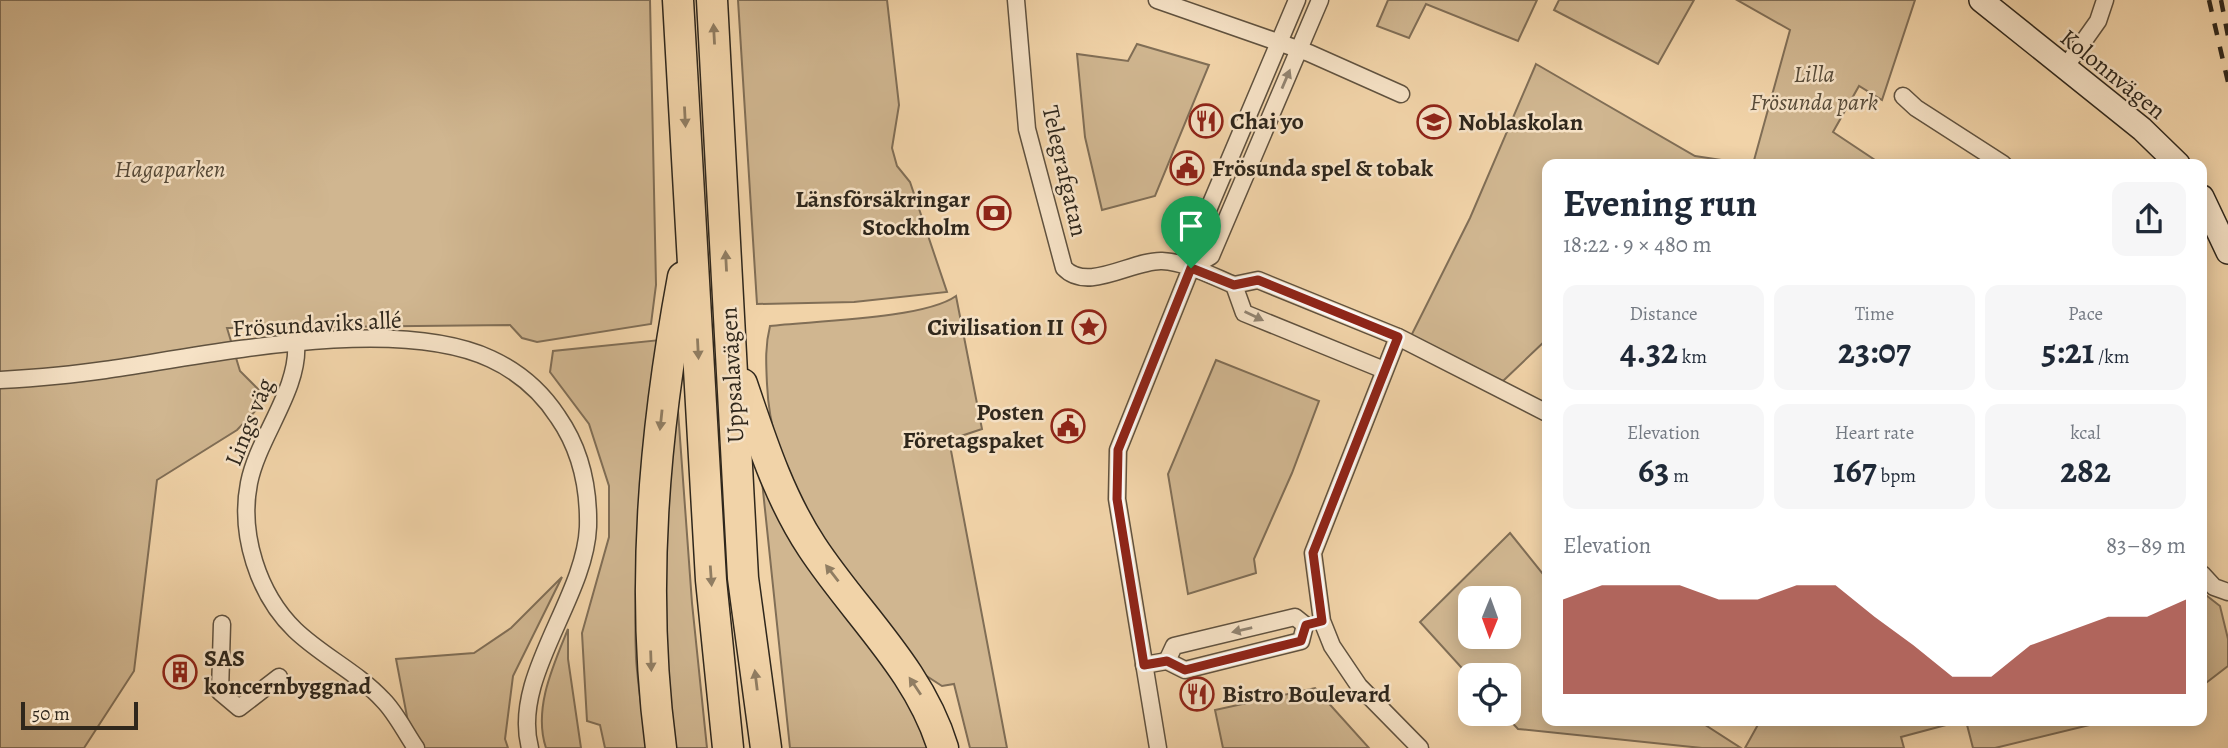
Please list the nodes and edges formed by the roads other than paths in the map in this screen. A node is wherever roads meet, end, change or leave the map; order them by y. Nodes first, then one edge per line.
1 (678, 0) edge
2 (712, 0) edge
3 (1016, 0) edge
4 (1157, 0) edge
5 (1297, 0) edge
6 (1320, 0) edge
7 (1982, 0) edge
8 (2105, 0) edge
9 (1279, 42) junction
10 (1299, 50) junction
11 (2064, 69) junction
12 (1401, 94) dead end
13 (1903, 96) dead end
14 (1995, 159) edge
15 (2173, 159) edge
16 (2207, 208) edge
17 (691, 232) junction
18 (2228, 252) edge
19 (1191, 268) junction
20 (1234, 285) junction
21 (1398, 337) junction
22 (296, 343) junction
23 (732, 354) junction
24 (1384, 370) junction
25 (0, 380) edge
26 (1542, 409) edge
27 (2207, 579) edge
28 (2228, 592) edge
29 (1322, 621) junction
30 (222, 624) dead end
31 (1306, 625) junction
32 (1167, 661) junction
33 (1144, 665) junction
34 (279, 677) dead end
35 (416, 748) edge
36 (530, 748) edge
37 (661, 748) edge
38 (728, 748) edge
39 (766, 748) edge
40 (943, 748) edge
41 (1158, 748) edge
42 (1420, 748) edge

1 -> 17 highway, Uppsalavägen
23 -> 2 highway, Uppsalavägen
3 - 19 street, Telegrafgatan
4 - 9 street
5 - 9 street
6 - 10 street
7 - 11 street, Kolonnvägen
8 - 11 street
9 - 10 street
9 - 19 street
10 - 12 street
19 -> 10 street
11 - 15 street, Kolonnvägen
13 - 14 street
16 - 18 street
17 -> 37 highway
17 -> 38 highway, Uppsalavägen
19 - 20 street
19 - 33 street
20 - 21 street
20 -> 24 street
21 - 24 street
21 - 26 street
22 - 25 street, Frösundaviks allé
22 - 35 street, Lings väg
22 - 36 street, Frösundaviks allé
39 -> 23 highway, Uppsalavägen
40 -> 23 highway
24 - 29 street
27 - 28 street
29 - 31 street
29 - 42 street
30 - 34 street
31 -> 32 street
31 - 32 street
32 - 33 street
33 - 41 street

